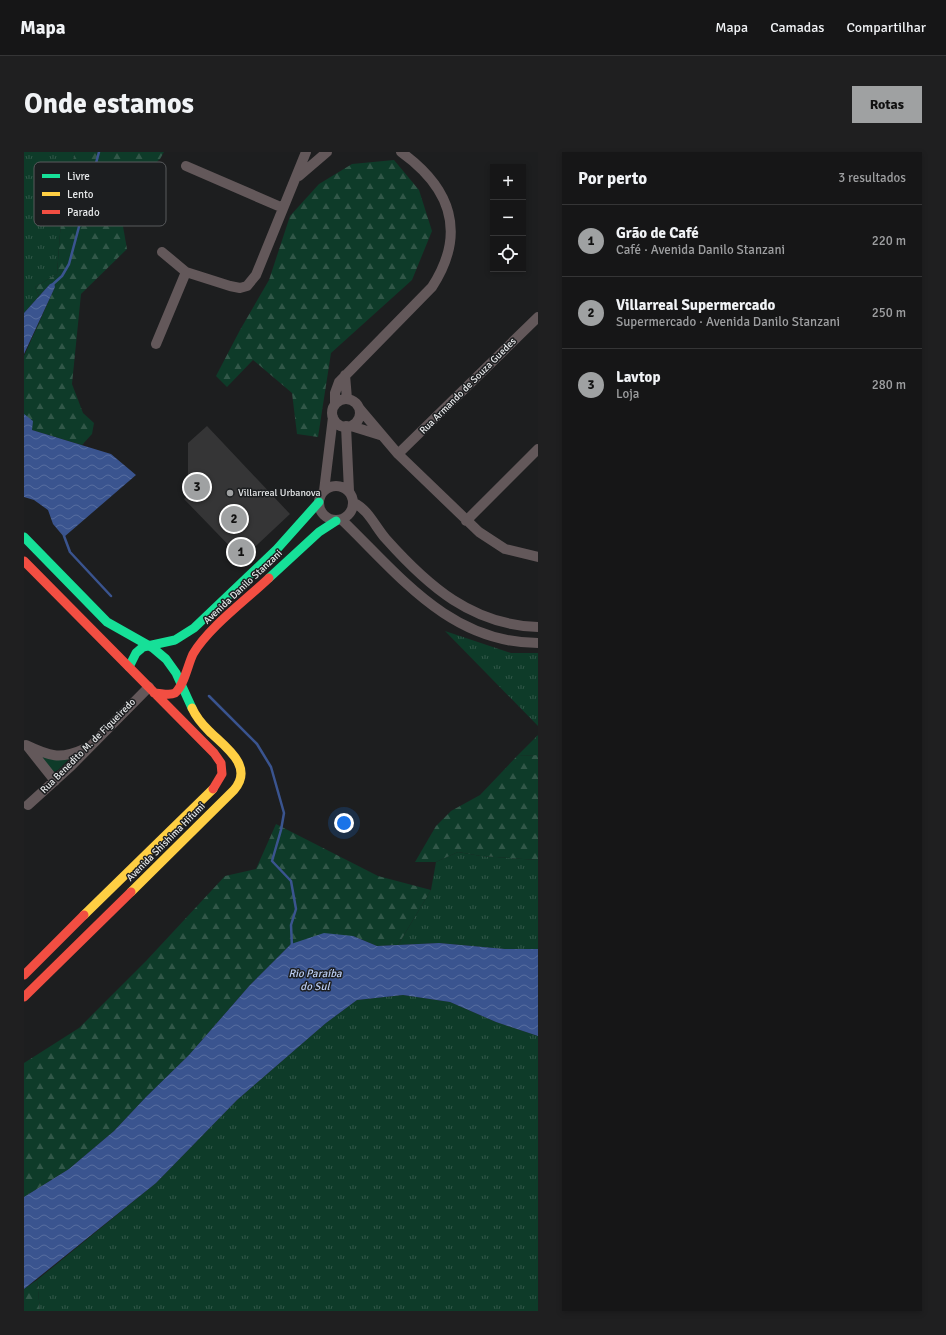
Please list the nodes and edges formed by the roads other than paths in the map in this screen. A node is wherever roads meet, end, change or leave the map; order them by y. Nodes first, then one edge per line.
1 (306, 152) edge
2 (401, 152) edge
3 (321, 153) edge
4 (186, 166) dead end
5 (296, 179) junction
6 (283, 208) junction
7 (162, 252) dead end
8 (186, 272) junction
9 (538, 317) edge
10 (156, 344) dead end
11 (345, 375) junction
12 (347, 399) junction
13 (335, 404) junction
14 (358, 408) junction
15 (333, 417) junction
16 (349, 426) junction
17 (380, 435) junction
18 (538, 449) edge
19 (398, 454) junction
20 (324, 491) junction
21 (349, 491) junction
22 (319, 502) junction
23 (354, 503) junction
24 (339, 520) junction
25 (466, 521) junction
26 (24, 537) edge
27 (538, 557) edge
28 (24, 561) edge
29 (537, 626) edge
30 (143, 643) junction
31 (536, 643) edge
32 (129, 667) junction
33 (183, 685) junction
34 (151, 690) junction
35 (25, 744) edge
36 (88, 747) junction
37 (55, 781) junction
38 (28, 805) dead end
39 (24, 975) edge
40 (26, 990) edge

1 - 5 street
2 - 11 street
3 - 5 street
4 - 6 street
5 - 6 street
6 - 8 street
7 - 8 street
8 - 10 street
9 - 19 street, Rua Armando de Souza Guedes
11 - 12 street
11 - 13 street
12 - 13 street
12 - 14 street
13 - 15 street
14 - 16 street
14 - 17 street
15 - 16 street
15 - 20 street
16 - 17 street
16 - 21 street
17 - 19 street
18 - 25 street
19 - 25 street
20 - 21 street
20 - 22 street
21 - 23 street
22 - 24 street
22 - 30 street, Avenida Danilo Stanzani
23 - 24 street
23 - 29 street
24 - 31 street
24 - 33 street, Avenida Danilo Stanzani
25 - 27 street
26 - 30 street, Avenida Shishima Hifumi
28 - 32 street, Avenida Shishima Hifumi
29 - 31 street
30 - 32 street
30 - 33 street, Avenida Shishima Hifumi
32 - 34 street, Avenida Shishima Hifumi
33 - 34 street
33 - 40 street, Avenida Shishima Hifumi
34 - 36 street, Rua Benedito M. de Figueiredo
34 - 39 street, Avenida Shishima Hifumi
35 - 36 street
35 - 37 street
36 - 37 street, Rua Benedito M. de Figueiredo
37 - 38 street, Rua Benedito M. de Figueiredo

